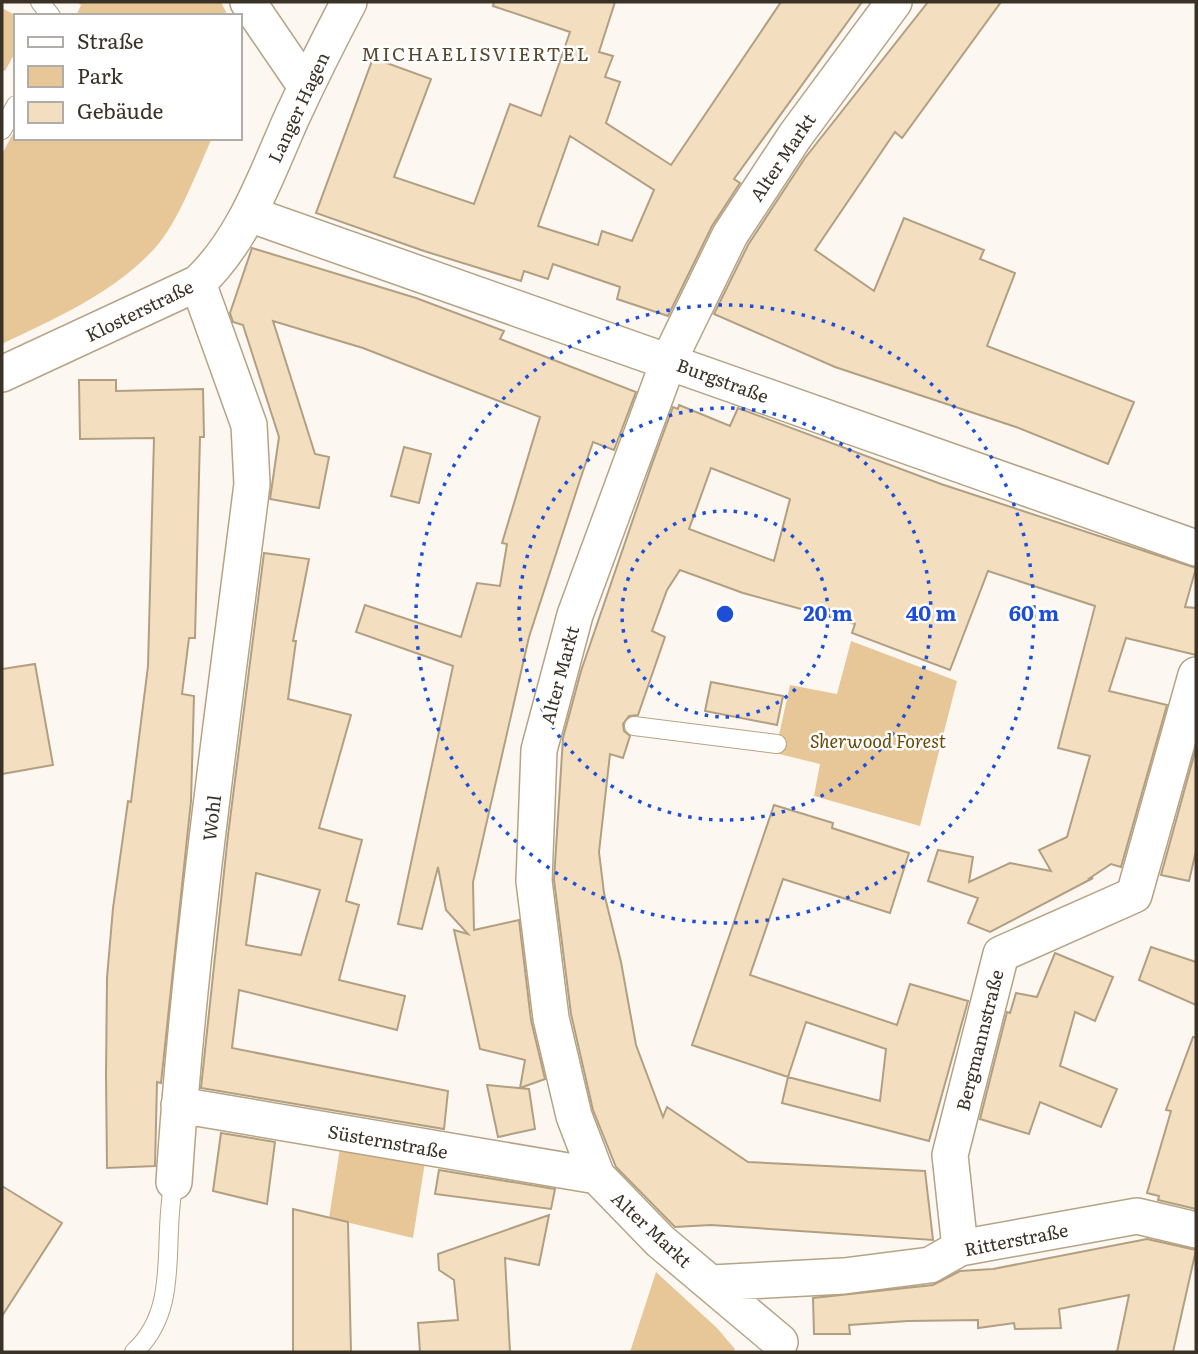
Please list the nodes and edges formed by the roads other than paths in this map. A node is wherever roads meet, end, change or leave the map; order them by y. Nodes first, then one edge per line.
1 (248, 2) edge
2 (349, 2) edge
3 (894, 2) edge
4 (306, 87) junction
5 (14, 109) edge
6 (2, 130) edge
7 (249, 214) junction
8 (198, 283) junction
9 (669, 360) junction
10 (2, 374) edge
11 (1196, 548) edge
12 (1196, 675) edge
13 (634, 726) dead end
14 (777, 744) dead end
15 (179, 1105) junction
16 (597, 1176) junction
17 (174, 1182) joint
18 (1196, 1230) edge
19 (960, 1248) junction
20 (711, 1283) junction
21 (788, 1349) edge
22 (134, 1352) edge

1 - 4 street
2 - 4 street, Langer Hagen
3 - 9 street, Alter Markt
4 - 7 street, Langer Hagen
5 - 6 lane
7 - 8 street, Klosterstraße
7 - 9 street, Burgstraße
8 - 10 street, Klosterstraße
8 - 15 street, Wohl
9 - 11 street, Burgstraße
9 - 16 street, Alter Markt
12 - 19 street, Bergmannstraße
13 - 14 lane
15 - 16 street, Süsternstraße
15 - 17 street, Wohl
16 - 20 street, Alter Markt
17 - 22 lane, Wohl
18 - 19 street, Ritterstraße
19 - 20 street, Ritterstraße
20 - 21 street, Alter Markt

